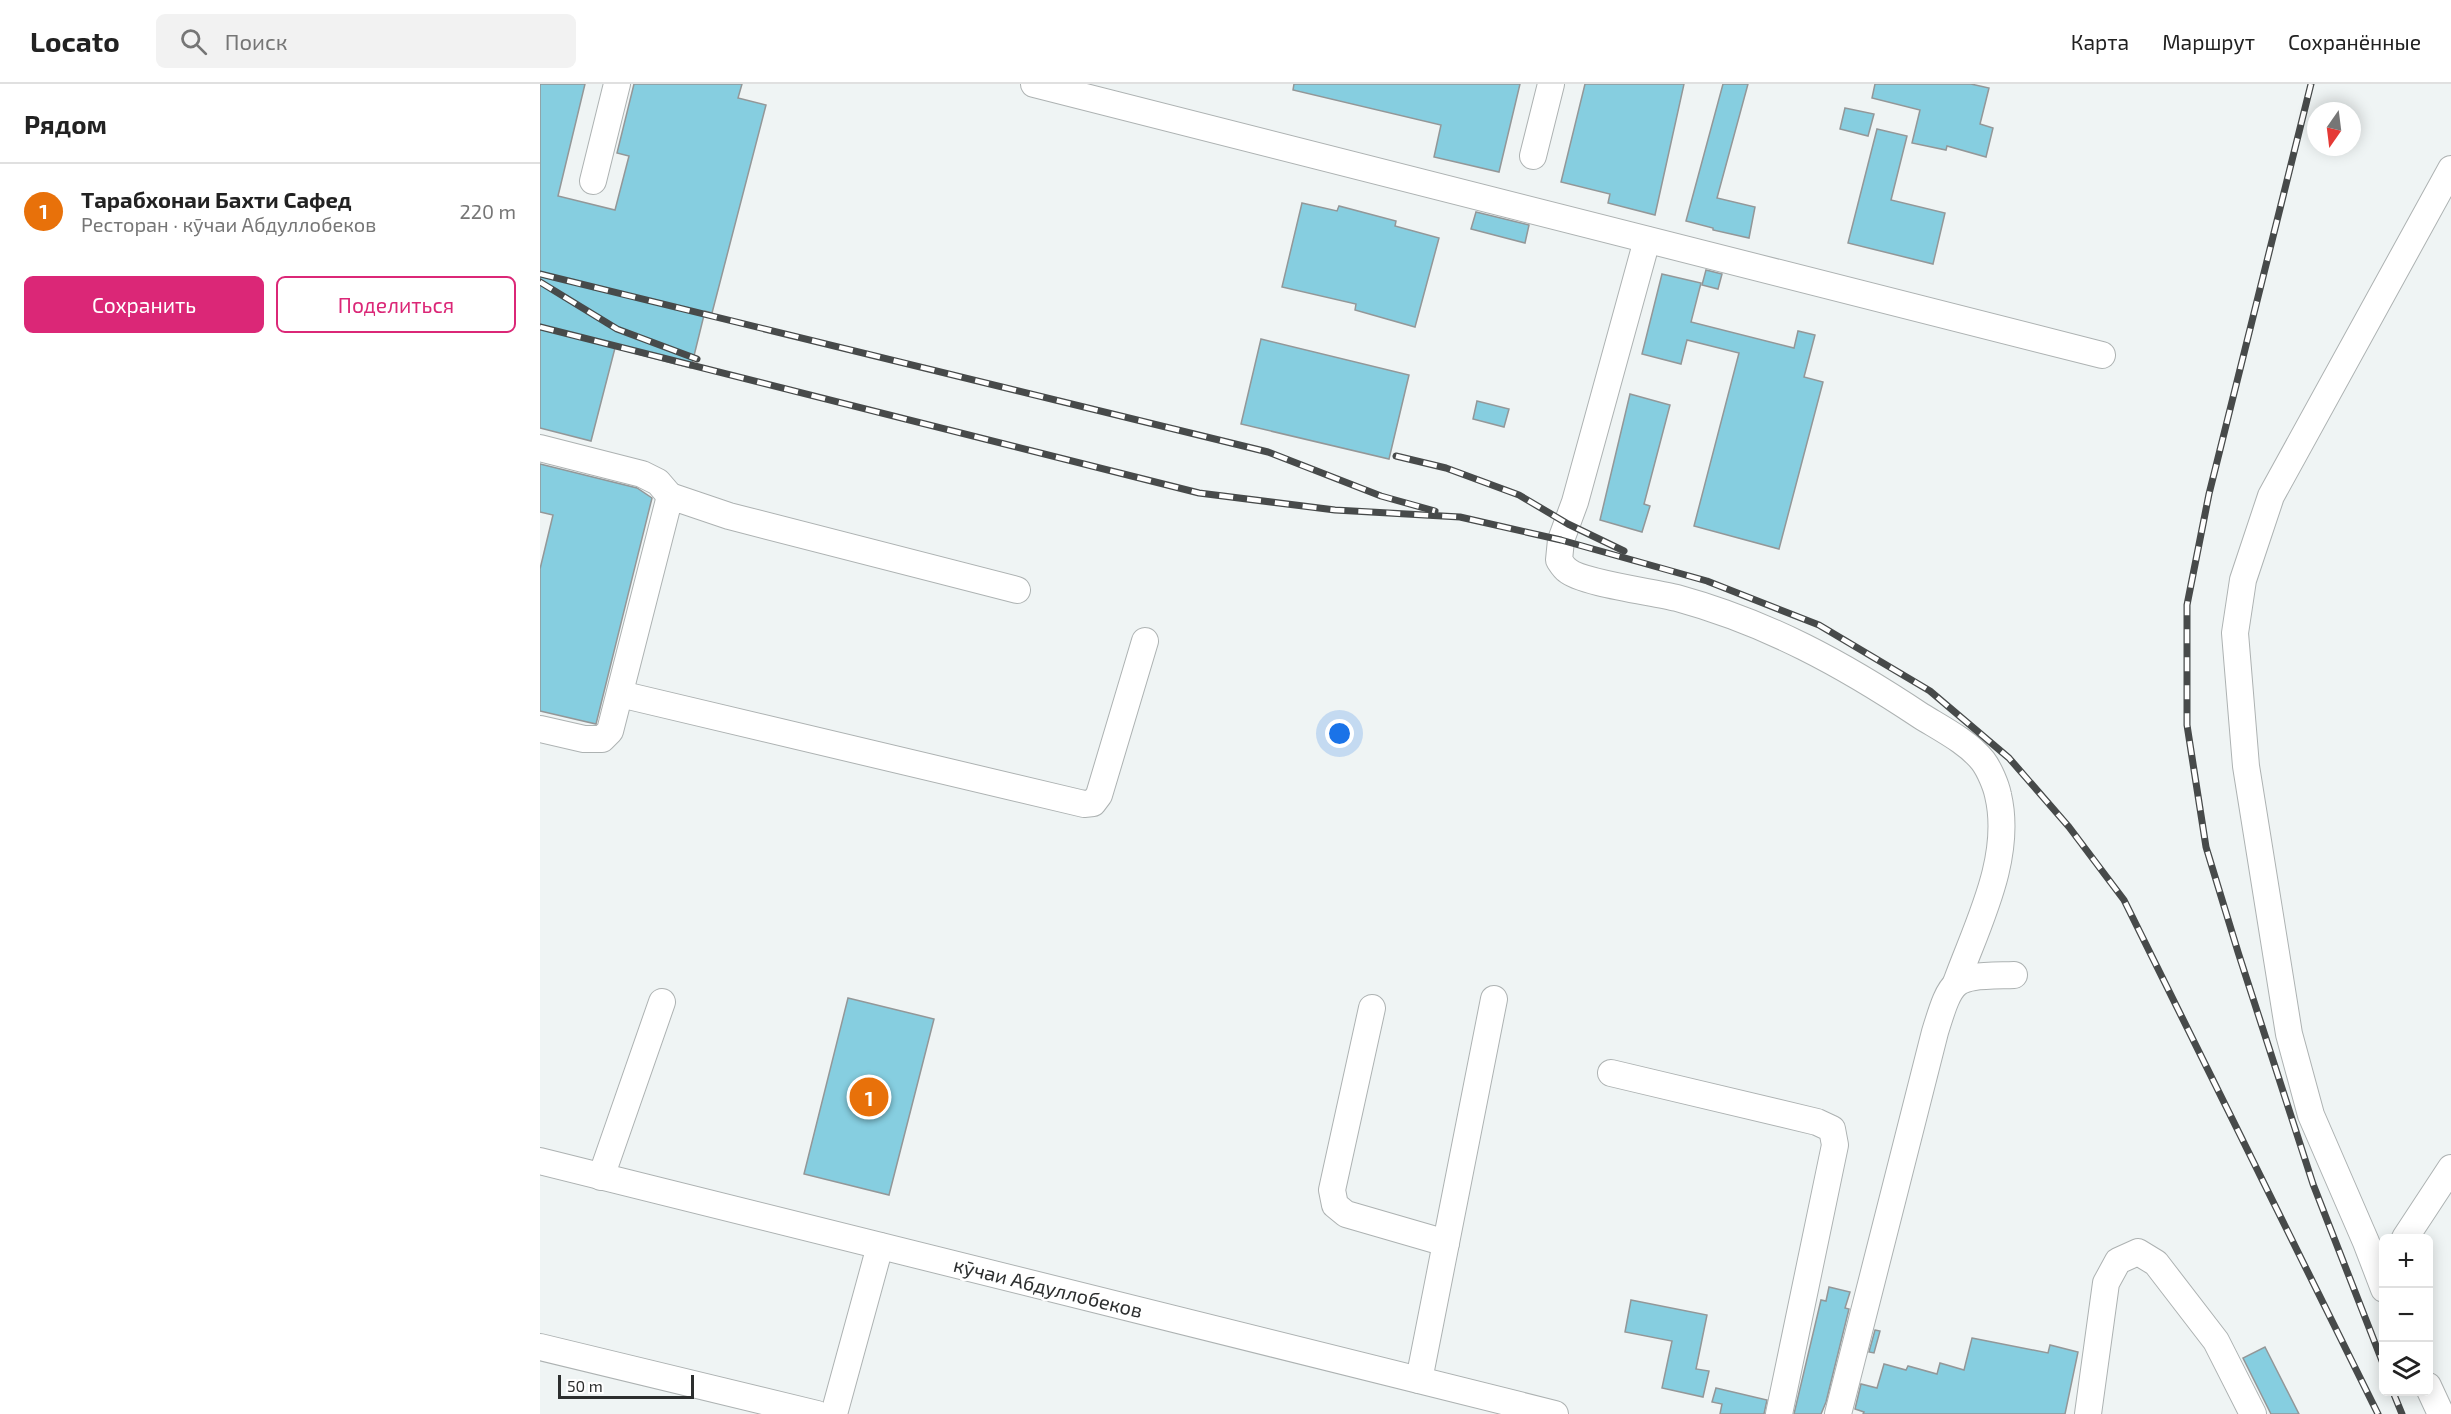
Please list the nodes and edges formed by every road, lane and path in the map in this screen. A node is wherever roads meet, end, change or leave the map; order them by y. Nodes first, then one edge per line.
1 (617, 84) edge
2 (1035, 84) edge
3 (1551, 84) edge
4 (1081, 90) edge
5 (1533, 156) dead end
6 (2451, 169) edge
7 (593, 181) dead end
8 (1647, 240) junction
9 (2102, 356) dead end
10 (540, 448) edge
11 (669, 496) junction
12 (1017, 590) dead end
13 (1145, 641) dead end
14 (620, 694) junction
15 (540, 729) edge
16 (2014, 975) dead end
17 (1956, 983) junction
18 (1494, 999) dead end
19 (662, 1002) dead end
20 (1372, 1008) dead end
21 (1611, 1073) dead end
22 (540, 1161) edge
23 (2451, 1168) edge
24 (601, 1176) junction
25 (2408, 1234) edge
26 (1446, 1243) junction
27 (880, 1246) junction
28 (2379, 1273) edge
29 (540, 1347) edge
30 (1419, 1380) junction
31 (2433, 1396) edge
32 (817, 1414) edge
33 (834, 1414) edge
34 (1555, 1414) edge
35 (1779, 1414) edge
36 (1838, 1414) edge
37 (2088, 1414) edge
38 (2253, 1414) edge
39 (2441, 1414) edge

1 - 7 street
2 - 4 street
3 - 5 street
4 - 8 street
6 - 28 street
8 - 9 street
8 - 17 street
10 - 11 street
11 - 12 street
11 - 14 street
13 - 14 street
14 - 15 street
16 - 17 street
17 - 36 street
18 - 26 street
19 - 24 street
20 - 26 street
21 - 35 street
22 - 24 street, кӯчаи Абдуллобеков
23 - 25 street
24 - 27 street, кӯчаи Абдуллобеков
26 - 30 street
27 - 30 street, кӯчаи Абдуллобеков
27 - 33 street
29 - 32 street
30 - 34 street, кӯчаи Абдуллобеков
31 - 39 street
37 - 38 street

